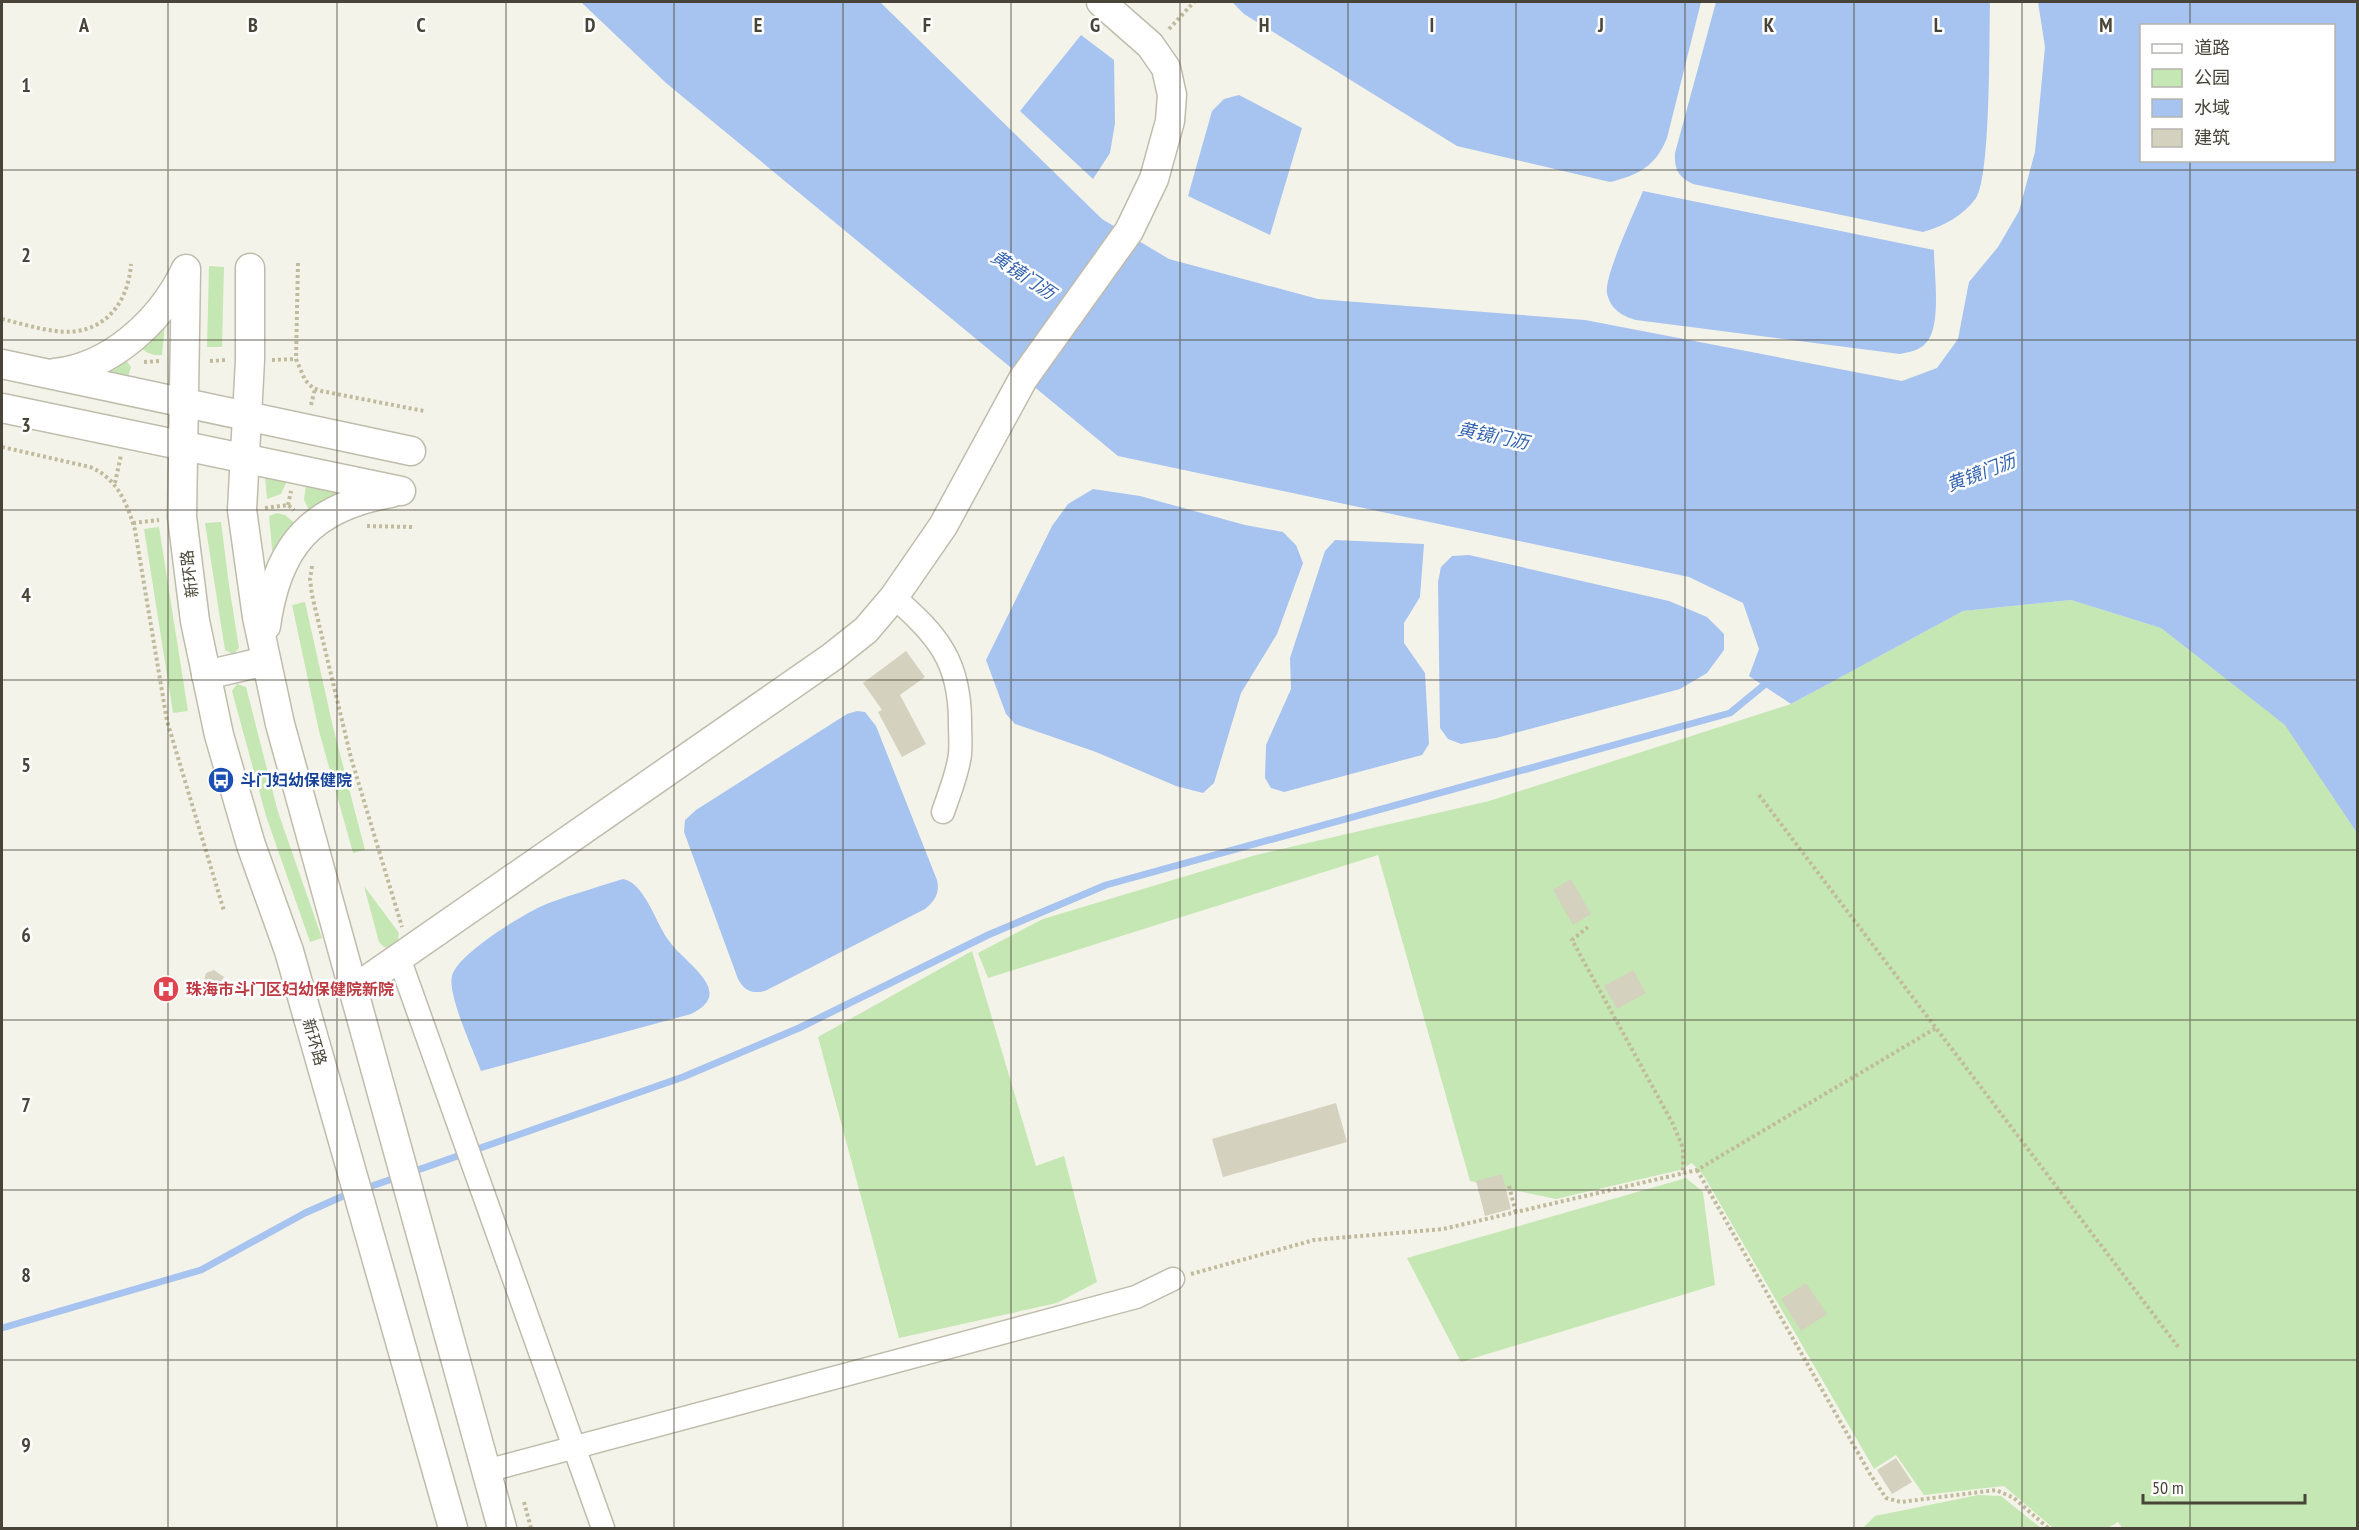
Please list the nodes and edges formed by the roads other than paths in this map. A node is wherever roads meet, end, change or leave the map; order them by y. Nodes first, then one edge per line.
1 (1101, 2) edge
2 (250, 268) dead end
3 (2, 364) edge
4 (47, 374) junction
5 (184, 404) junction
6 (2, 408) edge
7 (247, 417) junction
8 (184, 447) junction
9 (411, 451) dead end
10 (245, 459) junction
11 (894, 597) junction
12 (266, 661) junction
13 (206, 675) junction
14 (943, 812) dead end
15 (404, 954) junction
16 (354, 989) junction
17 (1173, 1279) road end
18 (574, 1448) junction
19 (486, 1472) junction
20 (453, 1528) edge
21 (502, 1528) edge
22 (603, 1528) edge

1 - 11 street
2 - 7 street
3 - 4 street
4 - 5 street
4 - 5 street, 新环路
5 - 7 street
5 - 8 street, 新环路
6 - 8 street
7 - 9 street
7 - 10 street
8 - 10 street
8 - 13 street, 新环路
10 - 12 street
10 - 12 street
11 - 14 street
11 - 15 street
12 - 13 street
12 - 16 street
13 - 20 street, 新环路
15 - 16 street
15 - 18 street
16 - 19 street
17 - 18 street
18 - 19 street
18 - 22 street
19 - 21 street

